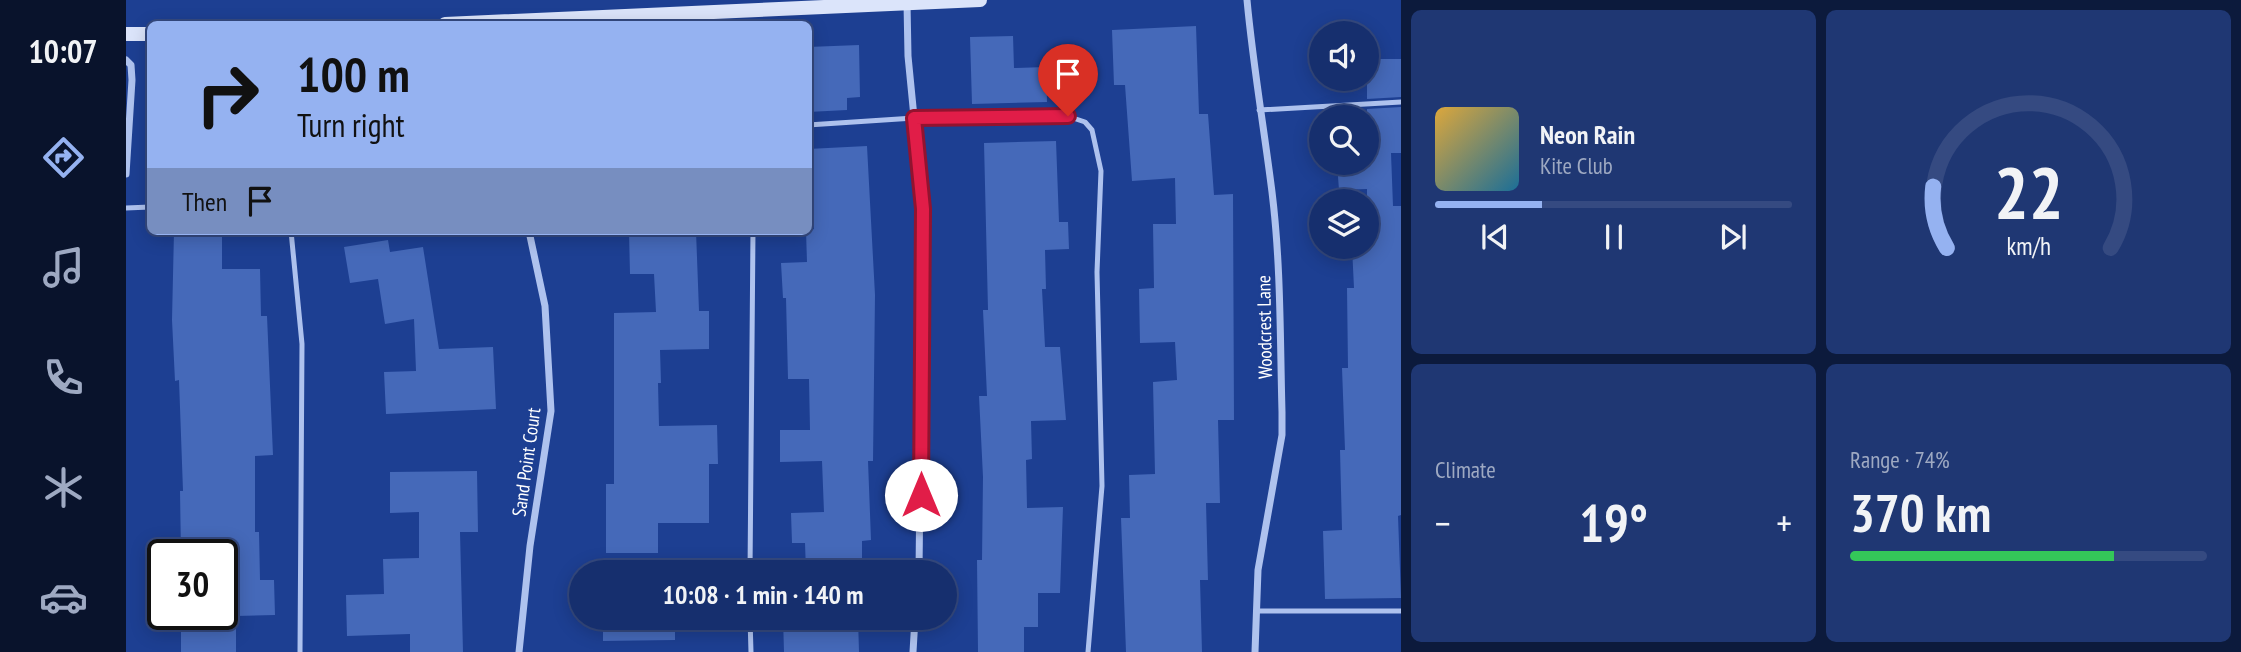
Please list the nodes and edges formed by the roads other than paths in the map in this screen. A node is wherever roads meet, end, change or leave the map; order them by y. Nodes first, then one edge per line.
1 (980, 0) edge
2 (1247, 0) edge
3 (907, 3) junction
4 (511, 21) edge
5 (126, 34) edge
6 (147, 34) edge
7 (126, 60) edge
8 (1401, 102) edge
9 (1259, 110) junction
10 (914, 118) junction
11 (812, 125) edge
12 (126, 174) edge
13 (147, 207) edge
14 (126, 208) edge
15 (292, 235) edge
16 (753, 235) edge
17 (530, 236) dead end
18 (750, 560) edge
19 (919, 560) edge
20 (1256, 611) junction
21 (1401, 611) edge
22 (750, 630) edge
23 (914, 630) edge
24 (300, 652) edge
25 (519, 652) edge
26 (751, 652) edge
27 (913, 652) edge
28 (1088, 652) edge
29 (1255, 652) edge

1 - 3 main road
2 - 9 street, Woodcrest Lane
3 - 4 main road
3 - 10 street
5 - 6 main road
7 - 12 street
8 - 9 lane
9 - 20 street, Woodcrest Lane
10 - 11 lane
10 - 19 street
10 - 28 lane
13 - 14 lane
15 - 24 lane
16 - 18 lane
17 - 25 street, Sand Point Court
20 - 21 lane
20 - 29 street, Woodcrest Lane
22 - 26 lane
23 - 27 street

